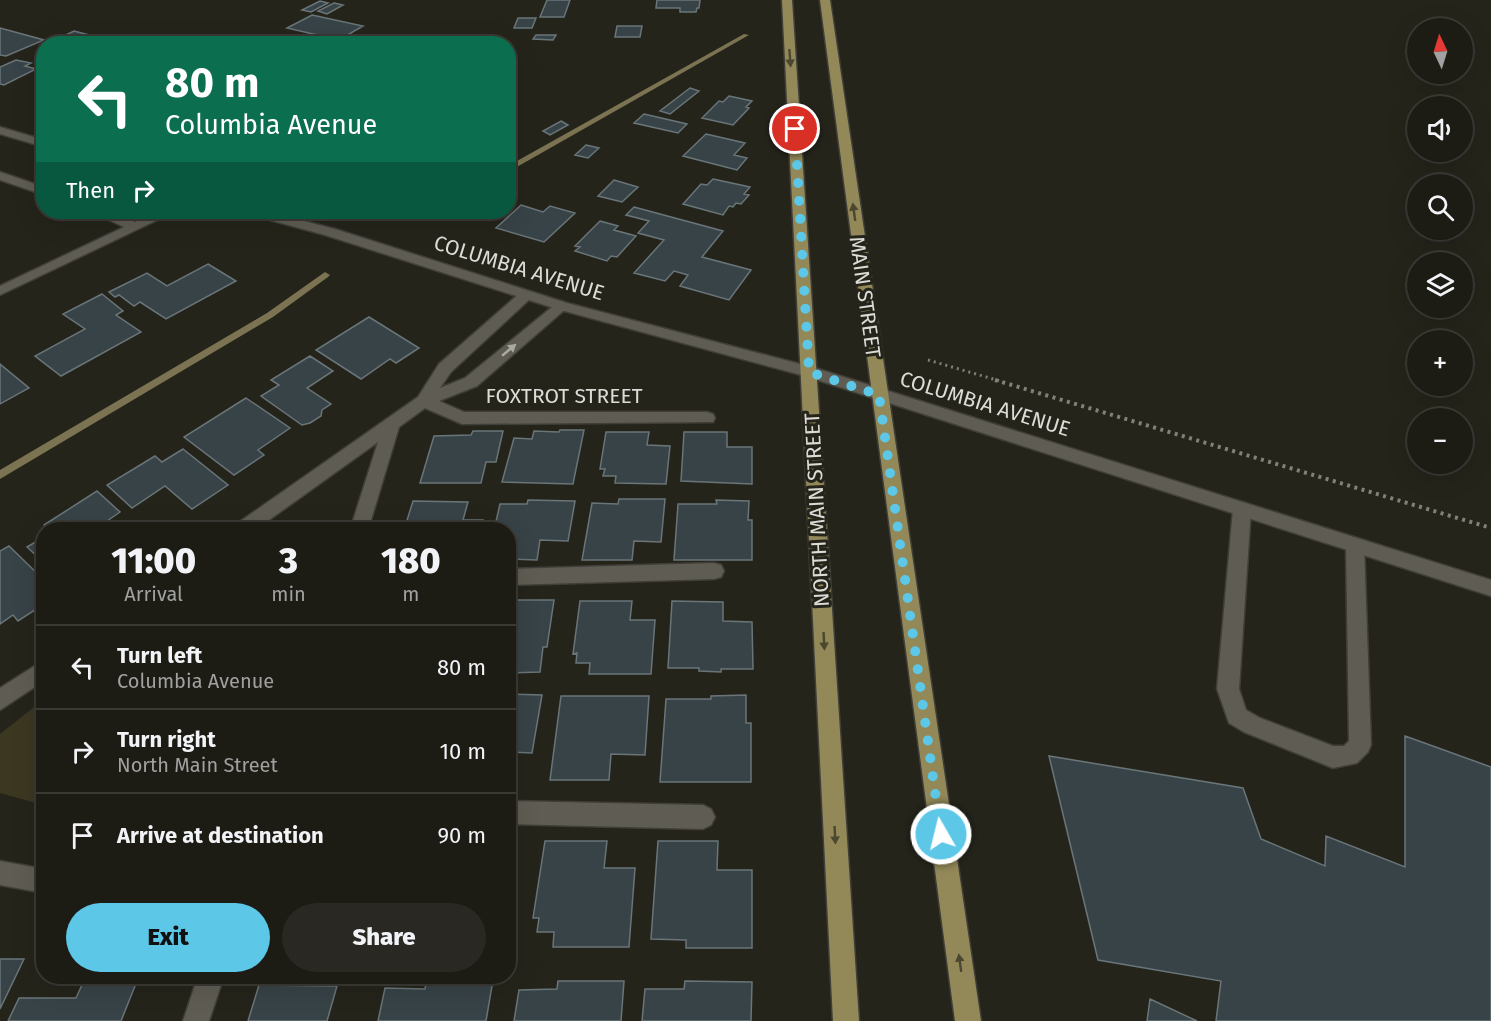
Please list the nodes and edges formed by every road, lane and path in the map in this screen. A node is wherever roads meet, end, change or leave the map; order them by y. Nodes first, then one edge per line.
1 (786, 0) edge
2 (825, 0) edge
3 (0, 130) edge
4 (36, 141) edge
5 (0, 176) edge
6 (36, 188) edge
7 (115, 219) edge
8 (153, 219) edge
9 (282, 219) edge
10 (135, 227) junction
11 (0, 291) edge
12 (526, 295) junction
13 (562, 306) junction
14 (462, 353) junction
15 (928, 360) dead end
16 (491, 365) junction
17 (809, 372) junction
18 (879, 395) junction
19 (424, 401) junction
20 (707, 418) dead end
21 (392, 423) junction
22 (1242, 509) junction
23 (253, 522) edge
24 (361, 522) edge
25 (1491, 528) edge
26 (1355, 546) junction
27 (714, 571) dead end
28 (516, 577) edge
29 (1491, 588) edge
30 (36, 675) edge
31 (0, 700) edge
32 (516, 812) edge
33 (703, 818) dead end
34 (0, 873) edge
35 (36, 880) edge
36 (208, 984) edge
37 (196, 1021) edge
38 (846, 1021) edge
39 (968, 1021) edge

1 -> 17 main road, NORTH MAIN STREET
18 -> 2 main road, MAIN STREET
3 - 4 street
5 - 6 street
7 - 10 street
8 - 10 street
9 - 12 street, COLUMBIA AVENUE
10 - 11 street
12 - 13 street, COLUMBIA AVENUE
12 - 14 street
16 -> 13 street
13 - 17 street, COLUMBIA AVENUE
14 - 16 street
14 - 19 street
15 - 25 path
16 - 19 street
17 - 18 street, COLUMBIA AVENUE
17 -> 38 main road, NORTH MAIN STREET
18 - 22 street, COLUMBIA AVENUE
39 -> 18 main road, MAIN STREET
19 - 20 street, FOXTROT STREET
19 - 21 street
21 - 23 street
21 - 24 street
22 - 26 street, COLUMBIA AVENUE
22 - 26 street
26 - 29 street, COLUMBIA AVENUE
27 - 28 street
30 - 31 street
32 - 33 street
34 - 35 street
36 - 37 street

